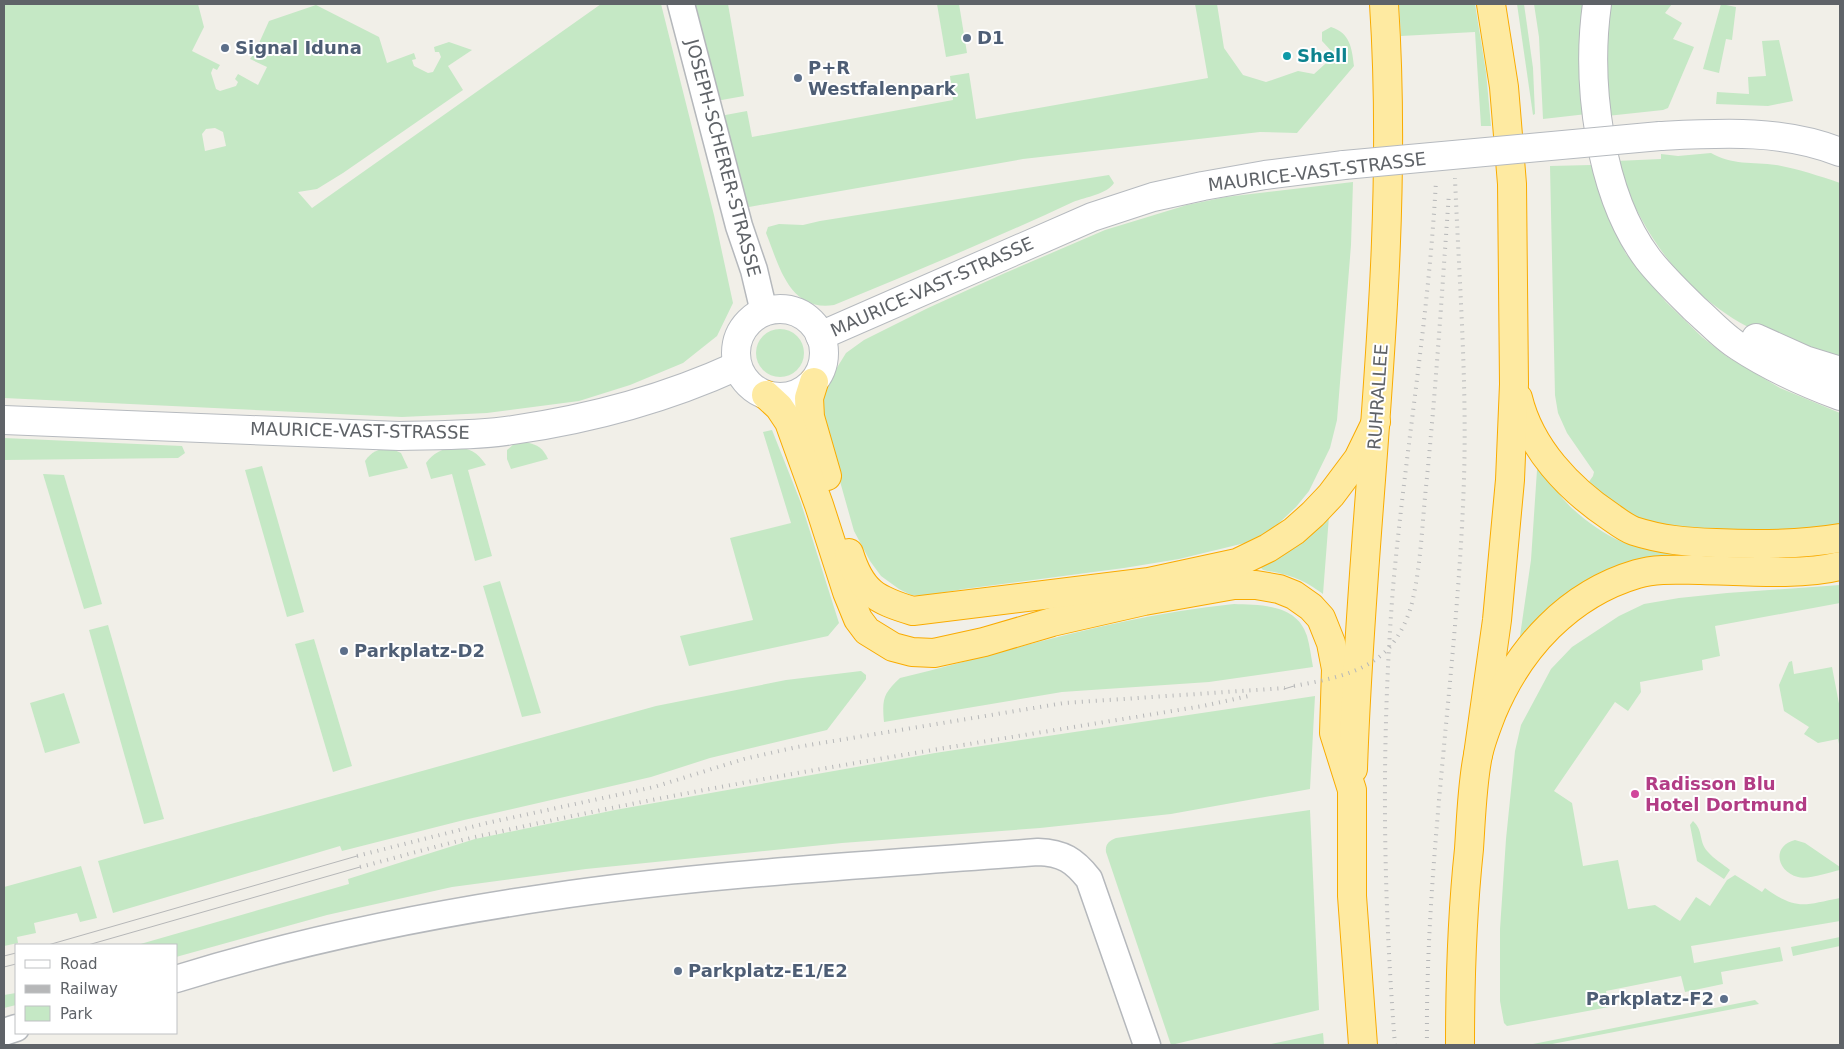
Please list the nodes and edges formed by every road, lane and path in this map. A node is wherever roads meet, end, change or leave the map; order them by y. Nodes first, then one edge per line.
1 (681, 4) edge
2 (1384, 4) edge
3 (1490, 4) edge
4 (1597, 4) edge
5 (1840, 152) edge
6 (764, 312) junction
7 (1701, 314) junction
8 (820, 336) junction
9 (737, 366) junction
10 (1840, 371) edge
11 (814, 382) junction
12 (1514, 384) junction
13 (766, 395) junction
14 (1840, 396) edge
15 (4, 420) edge
16 (1376, 422) junction
17 (1840, 538) edge
18 (1840, 566) edge
19 (1478, 755) junction
20 (1352, 790) junction
21 (178, 978) edge
22 (1147, 1045) edge
23 (1364, 1045) edge
24 (1460, 1045) edge

1 - 6 street, JOSEPH-SCHERER-STRASSE
2 - 16 highway, RUHRALLEE
3 - 12 highway
4 - 7 main road
5 - 8 main road, MAURICE-VAST-STRASSE, bridge
6 - 8 main road, MAURICE-VAST-STRASSE
6 - 9 main road
7 - 10 main road
7 - 14 main road
8 - 11 main road, MAURICE-VAST-STRASSE
9 - 13 main road
9 - 15 main road, MAURICE-VAST-STRASSE
11 - 13 main road
11 - 16 highway
12 - 17 highway
12 - 19 highway
13 - 20 highway
16 - 20 highway, RUHRALLEE
18 - 19 highway
19 - 24 highway
20 - 23 highway, RUHRALLEE
21 - 22 street

